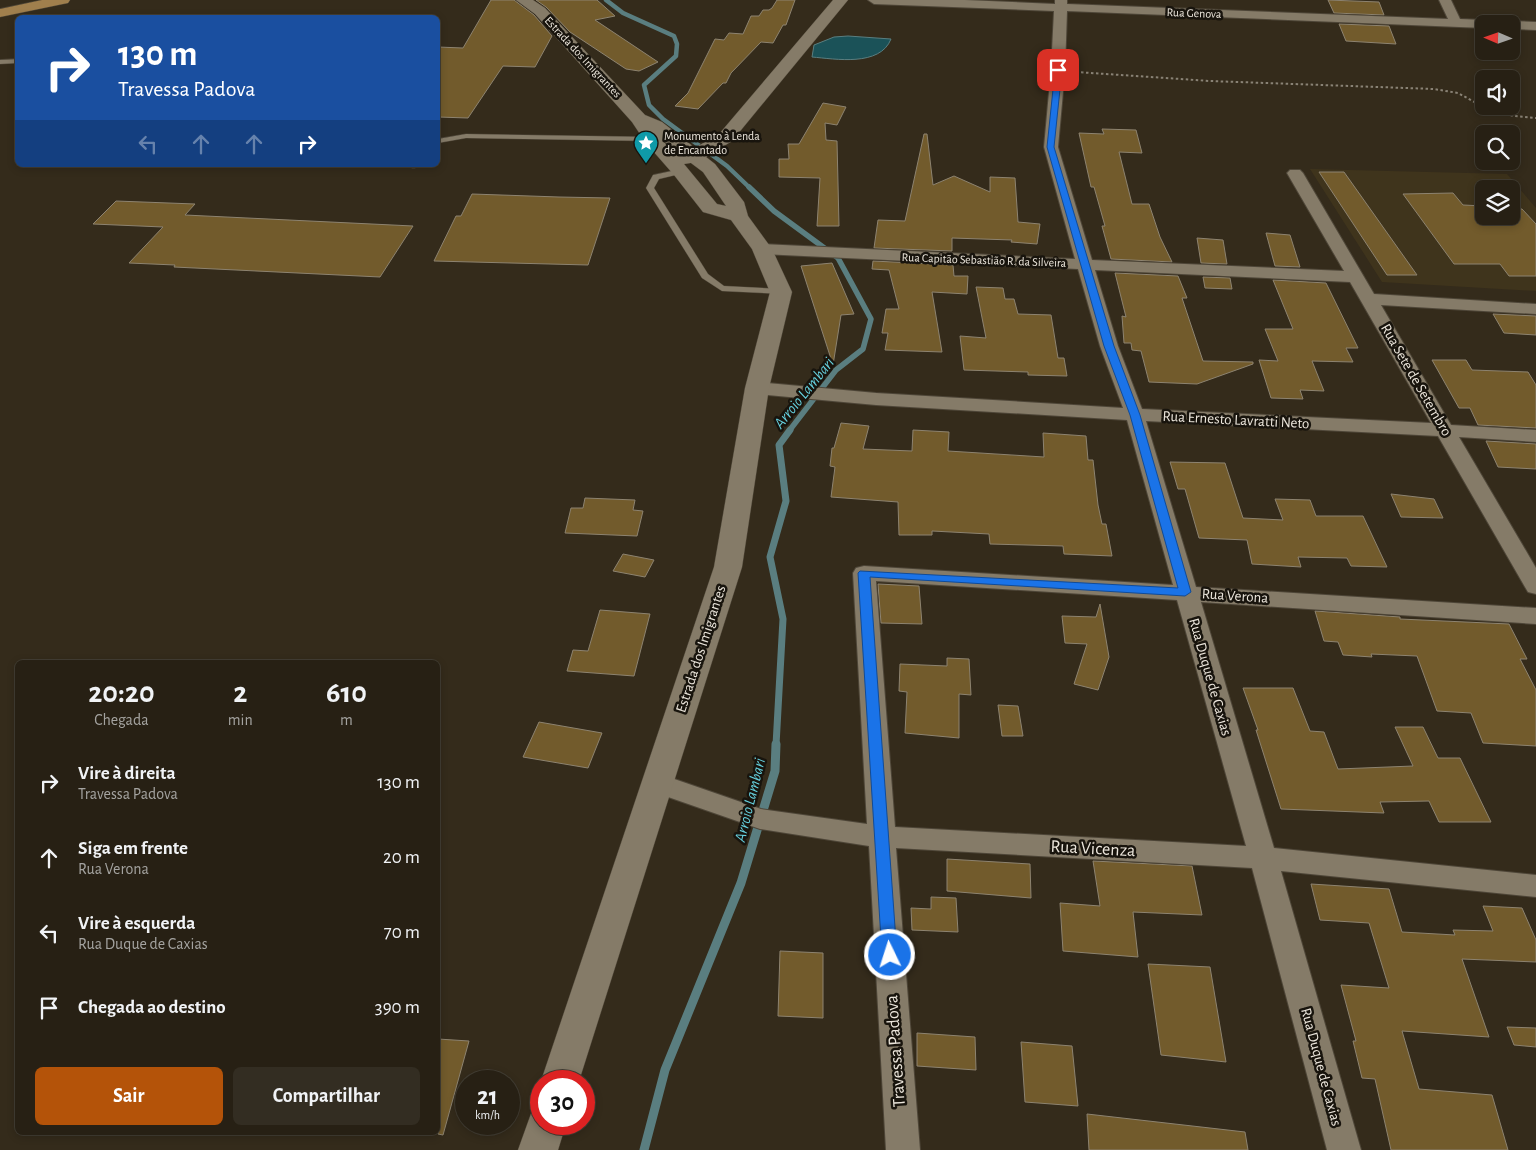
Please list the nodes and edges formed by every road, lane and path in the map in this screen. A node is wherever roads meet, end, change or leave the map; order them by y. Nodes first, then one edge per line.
1 (62, 0) edge
2 (523, 0) edge
3 (841, 0) edge
4 (874, 0) edge
5 (1250, 0) edge
6 (1445, 0) edge
7 (1061, 4) edge
8 (0, 13) edge
9 (1253, 15) junction
10 (1456, 23) junction
11 (1475, 24) edge
12 (1520, 26) edge
13 (1536, 26) edge
14 (15, 60) edge
15 (0, 62) edge
16 (1058, 70) junction
17 (1536, 118) edge
18 (639, 119) junction
19 (440, 136) edge
20 (466, 136) junction
21 (440, 141) edge
22 (697, 150) junction
23 (1295, 173) dead end
24 (738, 216) junction
25 (762, 249) junction
26 (1085, 264) junction
27 (1356, 277) junction
28 (781, 292) junction
29 (1368, 299) junction
30 (1536, 309) edge
31 (757, 388) junction
32 (1135, 415) junction
33 (1444, 430) junction
34 (1536, 436) edge
35 (934, 579) joint
36 (1536, 587) edge
37 (1185, 592) junction
38 (1536, 616) edge
39 (657, 783) junction
40 (882, 838) junction
41 (1263, 858) junction
42 (1536, 886) edge
43 (564, 1070) edge
44 (543, 1135) edge
45 (538, 1150) edge
46 (903, 1150) edge
47 (1344, 1150) edge

1 - 8 main road
2 - 18 street, Estrada dos Imigrantes
3 - 22 street
4 - 7 street, Rua Genova
5 - 9 street
6 - 10 street
7 - 9 street, Rua Genova
7 - 16 street, Rua Duque de Caxias
9 - 10 street, Rua Genova
10 - 11 street, Rua Genova
12 - 13 street
14 - 15 lane
16 - 17 path
16 - 26 street, Rua Duque de Caxias
18 - 22 street, Estrada dos Imigrantes
18 - 22 street, Estrada dos Imigrantes
19 - 20 lane
20 - 21 lane
20 - 22 lane
22 - 24 street, Estrada dos Imigrantes
22 - 24 street, Estrada dos Imigrantes
22 - 28 lane
23 - 27 street, Rua Sete de Setembro
24 - 25 street, Estrada dos Imigrantes
25 - 26 street, Rua Capitão Sebastião R. da Silveira
25 - 28 street, Estrada dos Imigrantes
26 - 27 street, Rua Capitão Sebastião R. da Silveira
26 - 32 street, Rua Duque de Caxias
27 - 29 street, Rua Sete de Setembro
28 - 31 street, Estrada dos Imigrantes
29 - 30 street
29 - 33 street, Rua Sete de Setembro
31 - 32 street, Rua Ernesto Lavratti Neto
31 - 39 street, Estrada dos Imigrantes
32 - 33 street, Rua Ernesto Lavratti Neto
32 - 37 street, Rua Duque de Caxias
33 - 34 street, Rua Ernesto Lavratti Neto
33 - 36 street, Rua Sete de Setembro
35 - 37 street, Rua Verona
35 - 40 street, Travessa Padova
37 - 38 street, Rua Verona
37 - 41 street, Rua Duque de Caxias
39 - 40 street, Rua Vicenza
39 - 43 street, Estrada dos Imigrantes
40 - 41 street, Rua Vicenza
40 - 46 street, Travessa Padova
41 - 42 street, Rua Vicenza
41 - 47 street, Rua Duque de Caxias
44 - 45 street

